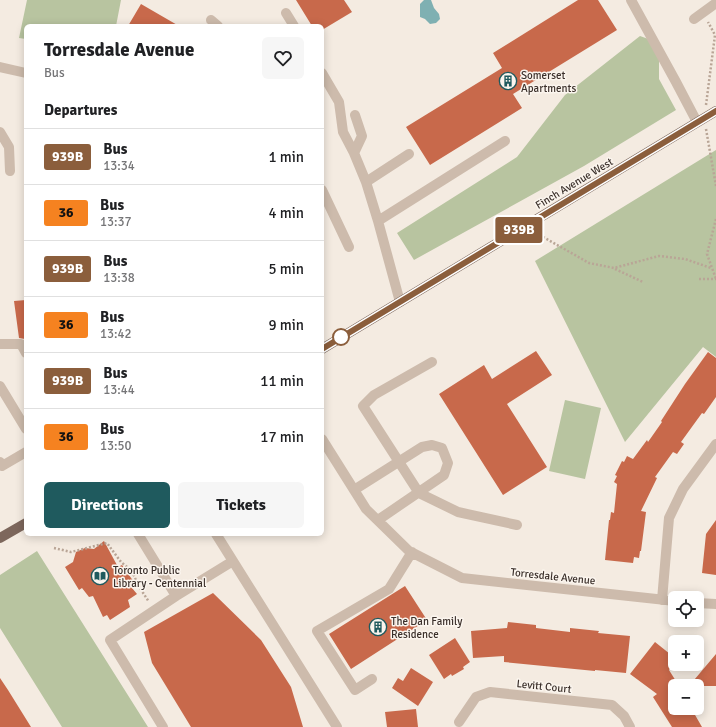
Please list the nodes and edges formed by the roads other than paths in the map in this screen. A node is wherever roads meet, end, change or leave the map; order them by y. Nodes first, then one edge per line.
1 (631, 0) edge
2 (716, 3) edge
3 (286, 13) dead end
4 (694, 19) dead end
5 (293, 24) edge
6 (0, 67) edge
7 (24, 73) edge
8 (324, 76) edge
9 (716, 111) edge
10 (355, 115) dead end
11 (700, 120) junction
12 (0, 132) edge
13 (505, 141) dead end
14 (354, 153) junction
15 (409, 154) dead end
16 (10, 171) dead end
17 (366, 182) junction
18 (324, 194) edge
19 (378, 221) junction
20 (349, 247) dead end
21 (400, 302) junction
22 (0, 344) edge
23 (324, 348) edge
24 (24, 350) edge
25 (432, 362) dead end
26 (0, 386) edge
27 (24, 426) edge
28 (324, 442) edge
29 (716, 444) edge
30 (24, 453) edge
31 (398, 461) junction
32 (0, 462) edge
33 (354, 490) junction
34 (419, 492) junction
35 (378, 520) junction
36 (24, 524) edge
37 (517, 525) dead end
38 (139, 536) edge
39 (217, 536) edge
40 (0, 538) edge
41 (412, 552) junction
42 (232, 560) junction
43 (176, 596) junction
44 (662, 600) junction
45 (668, 600) edge
46 (704, 603) edge
47 (716, 604) edge
48 (372, 679) dead end
49 (459, 722) dead end
50 (163, 727) edge
51 (337, 727) edge
52 (630, 727) edge

1 - 11 street
2 - 4 street
3 - 5 street
6 - 7 street
8 - 14 street
9 - 11 main road, Finch Avenue West
10 - 14 street
11 - 21 main road, Finch Avenue West
12 - 16 street
13 - 19 street
14 - 17 street
15 - 17 street
17 - 19 street
18 - 20 street
19 - 21 street
21 - 23 main road, Finch Avenue West
22 - 24 street
25 - 31 street
26 - 27 street
28 - 33 street, Torresdale Avenue
29 - 44 street
30 - 32 street
31 - 33 street
31 - 34 street
31 - 34 street
33 - 35 street, Torresdale Avenue
34 - 35 street
34 - 37 street
35 - 41 street, Torresdale Avenue
36 - 40 main road
38 - 43 street
39 - 42 street
41 - 44 street, Torresdale Avenue
41 - 48 street
42 - 43 street
42 - 51 street
43 - 50 street
44 - 45 street, Torresdale Avenue
46 - 47 street
49 - 52 street, Levitt Court

